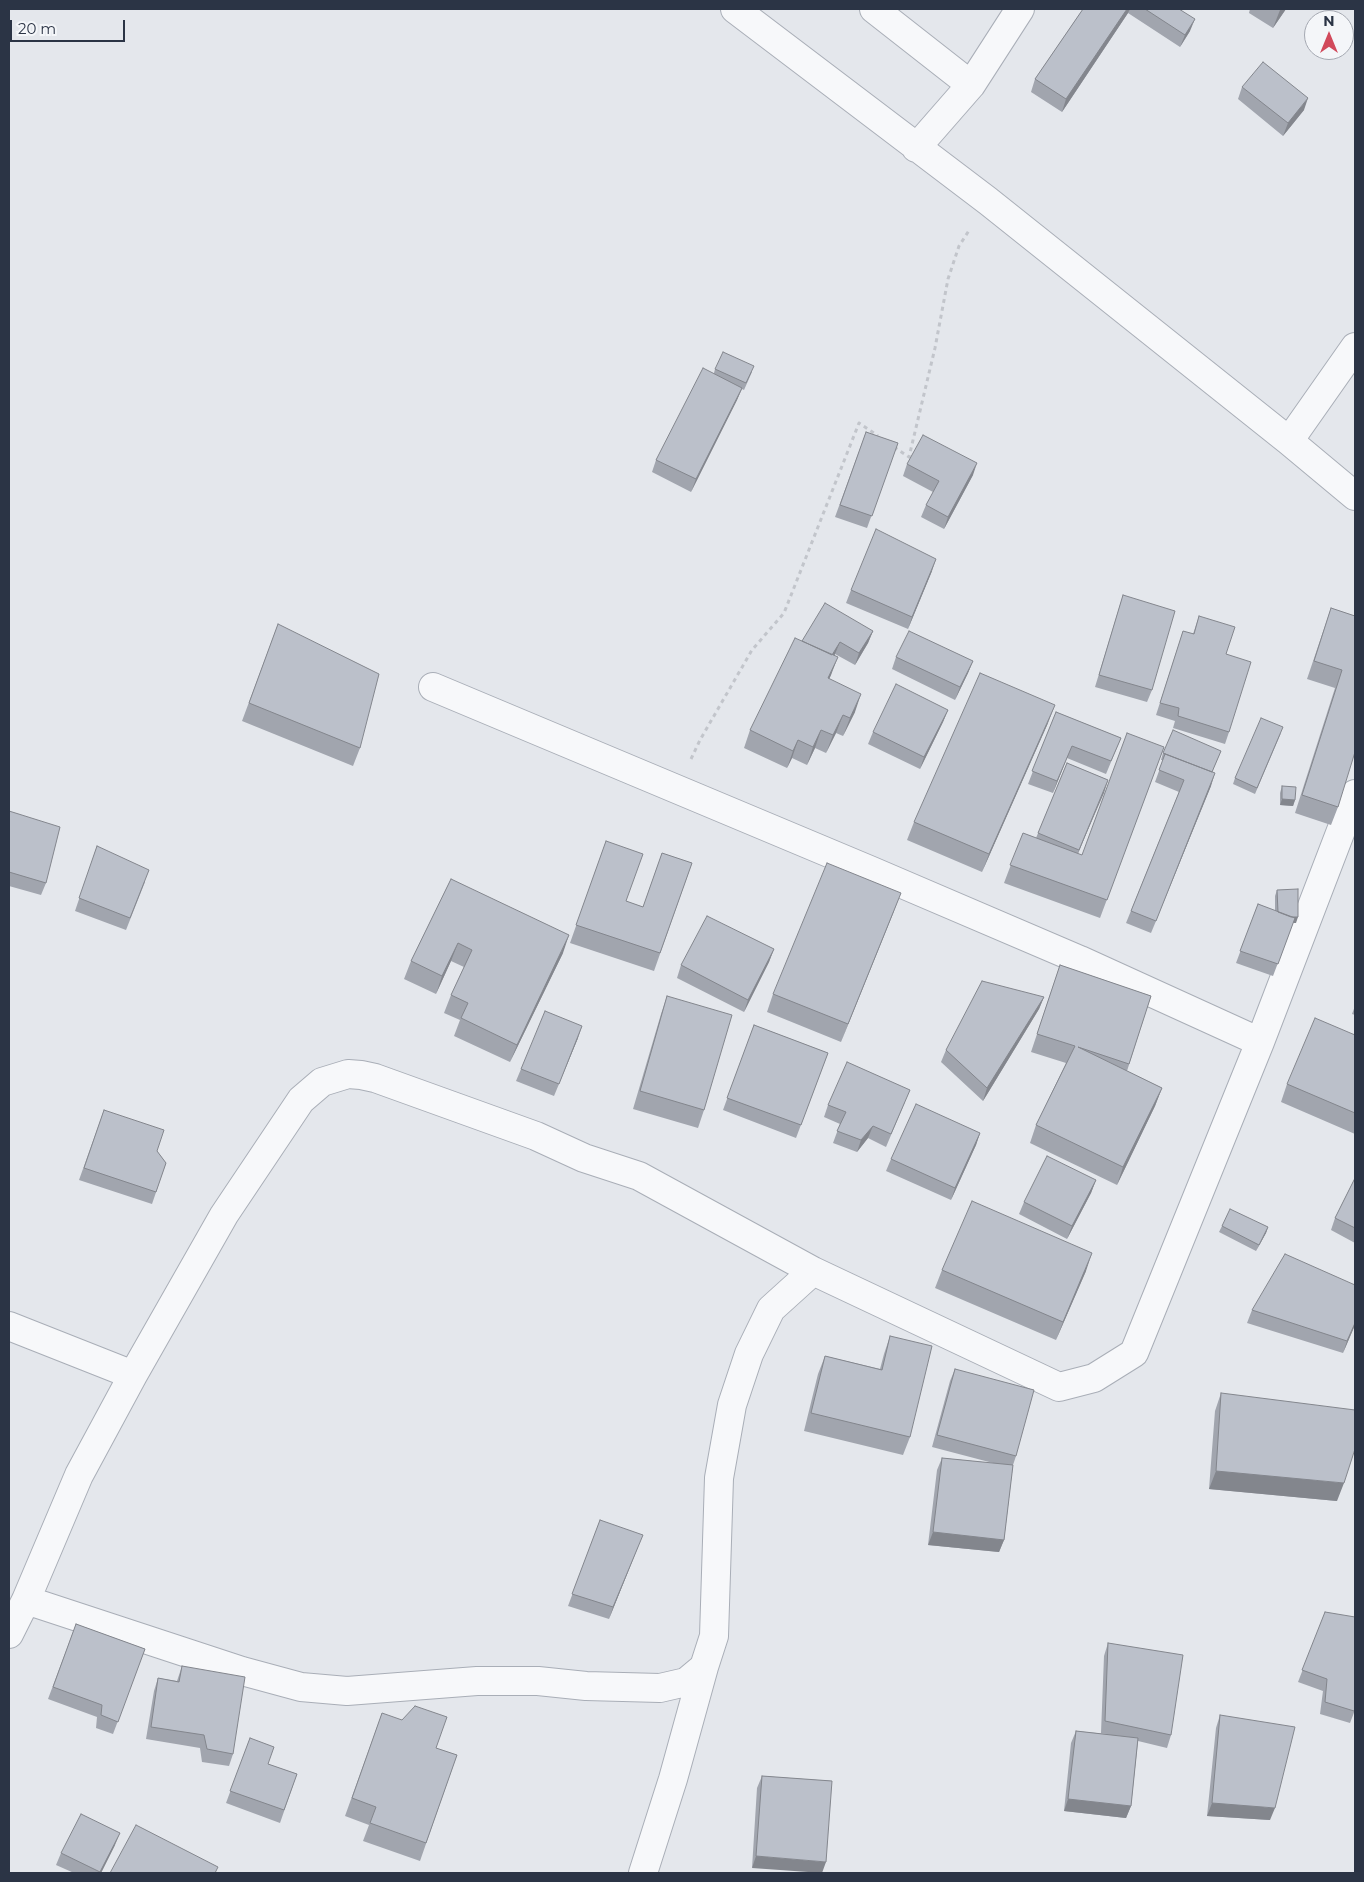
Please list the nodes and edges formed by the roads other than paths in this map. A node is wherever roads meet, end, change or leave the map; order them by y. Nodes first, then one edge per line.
1 (735, 9) edge
2 (874, 9) edge
3 (1020, 9) edge
4 (971, 85) junction
5 (916, 148) junction
6 (1355, 347) edge
7 (1289, 441) junction
8 (1355, 496) edge
9 (433, 687) dead end
10 (1355, 794) edge
11 (1260, 1042) junction
12 (813, 1271) junction
13 (9, 1326) edge
14 (133, 1375) junction
15 (26, 1600) junction
16 (9, 1634) edge
17 (704, 1667) junction
18 (643, 1873) edge

1 - 5 street
2 - 4 street
3 - 4 street
4 - 5 street
5 - 7 street
6 - 7 street
7 - 8 street
9 - 11 street
10 - 11 street
11 - 12 street
12 - 14 street
12 - 17 street
13 - 14 street
14 - 15 street
15 - 16 street
15 - 17 street
17 - 18 street

